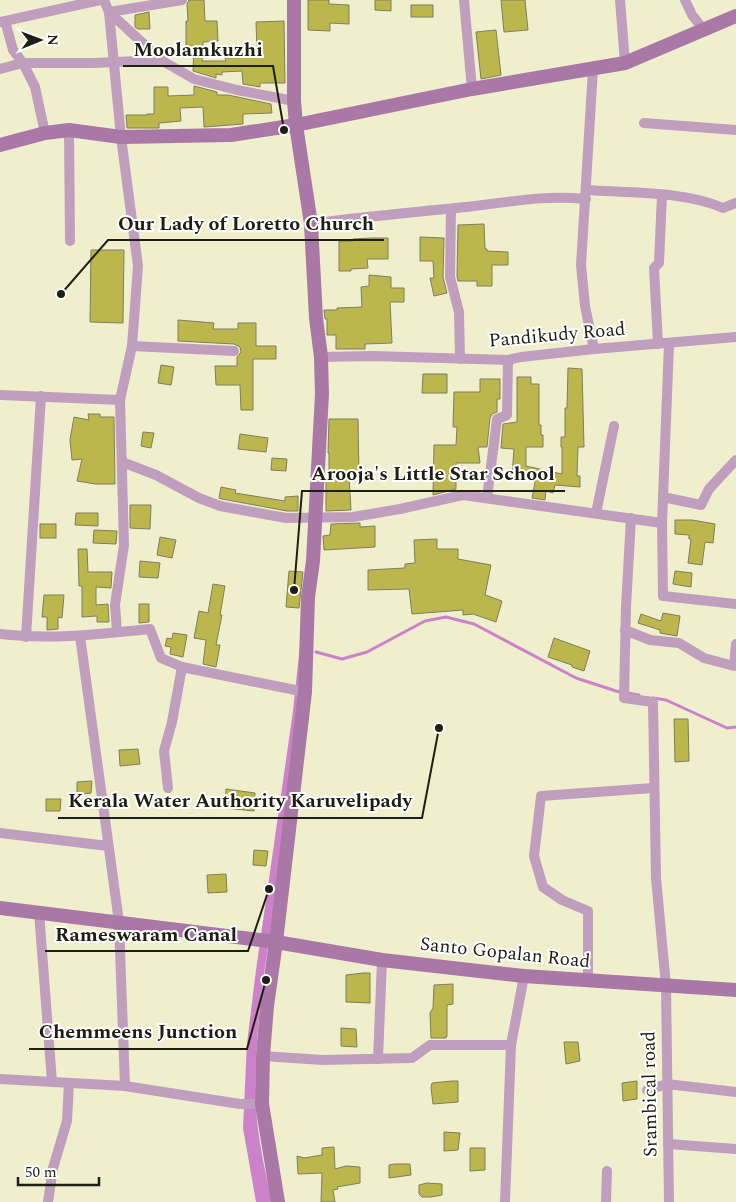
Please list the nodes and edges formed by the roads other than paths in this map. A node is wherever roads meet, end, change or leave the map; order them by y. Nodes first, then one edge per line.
1 (100, 0) edge
2 (104, 0) edge
3 (182, 0) edge
4 (294, 0) edge
5 (464, 0) edge
6 (620, 0) edge
7 (685, 0) edge
8 (109, 12) junction
9 (736, 16) edge
10 (2, 21) edge
11 (704, 30) junction
12 (161, 60) junction
13 (115, 62) junction
14 (24, 63) junction
15 (625, 63) junction
16 (0, 69) edge
17 (593, 69) junction
18 (472, 89) junction
19 (294, 101) junction
20 (644, 123) dead end
21 (296, 125) junction
22 (69, 130) junction
23 (736, 130) edge
24 (45, 133) junction
25 (121, 137) junction
26 (0, 145) edge
27 (586, 195) junction
28 (662, 195) junction
29 (736, 203) edge
30 (450, 209) junction
31 (311, 224) junction
32 (70, 241) dead end
33 (736, 337) edge
34 (658, 344) junction
35 (669, 344) junction
36 (132, 346) junction
37 (594, 349) junction
38 (234, 351) dead end
39 (322, 357) junction
40 (460, 359) junction
41 (508, 360) junction
42 (0, 395) edge
43 (41, 396) junction
44 (120, 400) junction
45 (614, 426) dead end
46 (736, 460) edge
47 (122, 462) junction
48 (662, 497) junction
49 (487, 498) junction
50 (596, 513) junction
51 (316, 516) junction
52 (631, 518) junction
53 (662, 523) junction
54 (736, 604) edge
55 (625, 630) junction
56 (117, 632) junction
57 (0, 634) edge
58 (80, 636) junction
59 (26, 637) junction
60 (736, 644) edge
61 (182, 667) junction
62 (300, 691) junction
63 (168, 788) dead end
64 (654, 788) junction
65 (0, 833) edge
66 (108, 846) junction
67 (0, 908) edge
68 (39, 912) junction
69 (119, 922) junction
70 (274, 941) junction
71 (382, 960) junction
72 (524, 976) junction
73 (588, 980) junction
74 (666, 986) junction
75 (736, 990) edge
76 (511, 1045) junction
77 (263, 1056) junction
78 (378, 1059) junction
79 (0, 1079) edge
80 (52, 1082) junction
81 (69, 1083) junction
82 (667, 1084) junction
83 (125, 1086) junction
84 (647, 1090) dead end
85 (736, 1092) edge
86 (262, 1104) junction
87 (668, 1144) junction
88 (736, 1149) edge
89 (607, 1171) dead end
90 (48, 1202) edge
91 (278, 1202) edge
92 (505, 1202) edge
93 (606, 1202) edge
94 (669, 1202) edge

1 - 10 street
2 - 8 street
3 - 8 street
4 - 19 street
5 - 18 street
6 - 15 street
7 - 11 street
8 - 12 street
8 - 13 street
9 - 11 street
10 - 14 street
11 - 15 street
12 - 13 street
12 - 19 street
13 - 14 street
13 - 25 street
14 - 16 street
14 - 24 street
15 - 17 street
17 - 18 street
17 - 27 street
18 - 21 street
19 - 21 street
20 - 23 street
21 - 25 street
21 - 31 street
22 - 24 street
22 - 25 street
22 - 32 street
24 - 26 street
25 - 36 street
27 - 28 street
27 - 30 street
27 - 37 street
28 - 29 street
28 - 34 street
30 - 31 street
30 - 40 street
31 - 39 street
33 - 35 street, Pandikudy Road
34 - 35 street, Pandikudy Road
34 - 37 street, Pandikudy Road
35 - 48 street
36 - 38 street
36 - 44 street
37 - 41 street, Pandikudy Road
39 - 40 street, Pandikudy Road
39 - 51 street
40 - 41 street, Pandikudy Road
41 - 49 street
42 - 43 street
43 - 44 street
43 - 59 street
44 - 47 street
45 - 50 street
46 - 48 street
47 - 51 street
47 - 56 street
48 - 53 street
49 - 50 street
49 - 51 street
50 - 52 street
51 - 62 street
52 - 53 street
52 - 55 street
53 - 54 street
55 - 60 street
55 - 64 street, Srambical road
56 - 58 street
56 - 61 street
57 - 59 street
58 - 59 street
58 - 66 street
61 - 62 street
61 - 63 street
62 - 70 street
64 - 73 street
64 - 74 street, Srambical road
65 - 66 street
66 - 69 street
67 - 68 street, Santo Gopalan Road
68 - 69 street, Santo Gopalan Road
68 - 80 street
69 - 70 street, Santo Gopalan Road
69 - 83 street
70 - 71 street, Santo Gopalan Road
70 - 77 street
71 - 72 street, Santo Gopalan Road
71 - 78 street
72 - 73 street, Santo Gopalan Road
72 - 76 street
73 - 74 street, Santo Gopalan Road
74 - 75 street, Santo Gopalan Road
74 - 82 street, Srambical road
76 - 78 street
76 - 92 street
77 - 78 street
77 - 86 street
79 - 80 street
80 - 81 street
81 - 83 street
81 - 90 street
82 - 84 street
82 - 85 street
82 - 87 street, Srambical road
83 - 86 street
86 - 91 street
87 - 88 street
87 - 94 street, Srambical road
89 - 93 street

